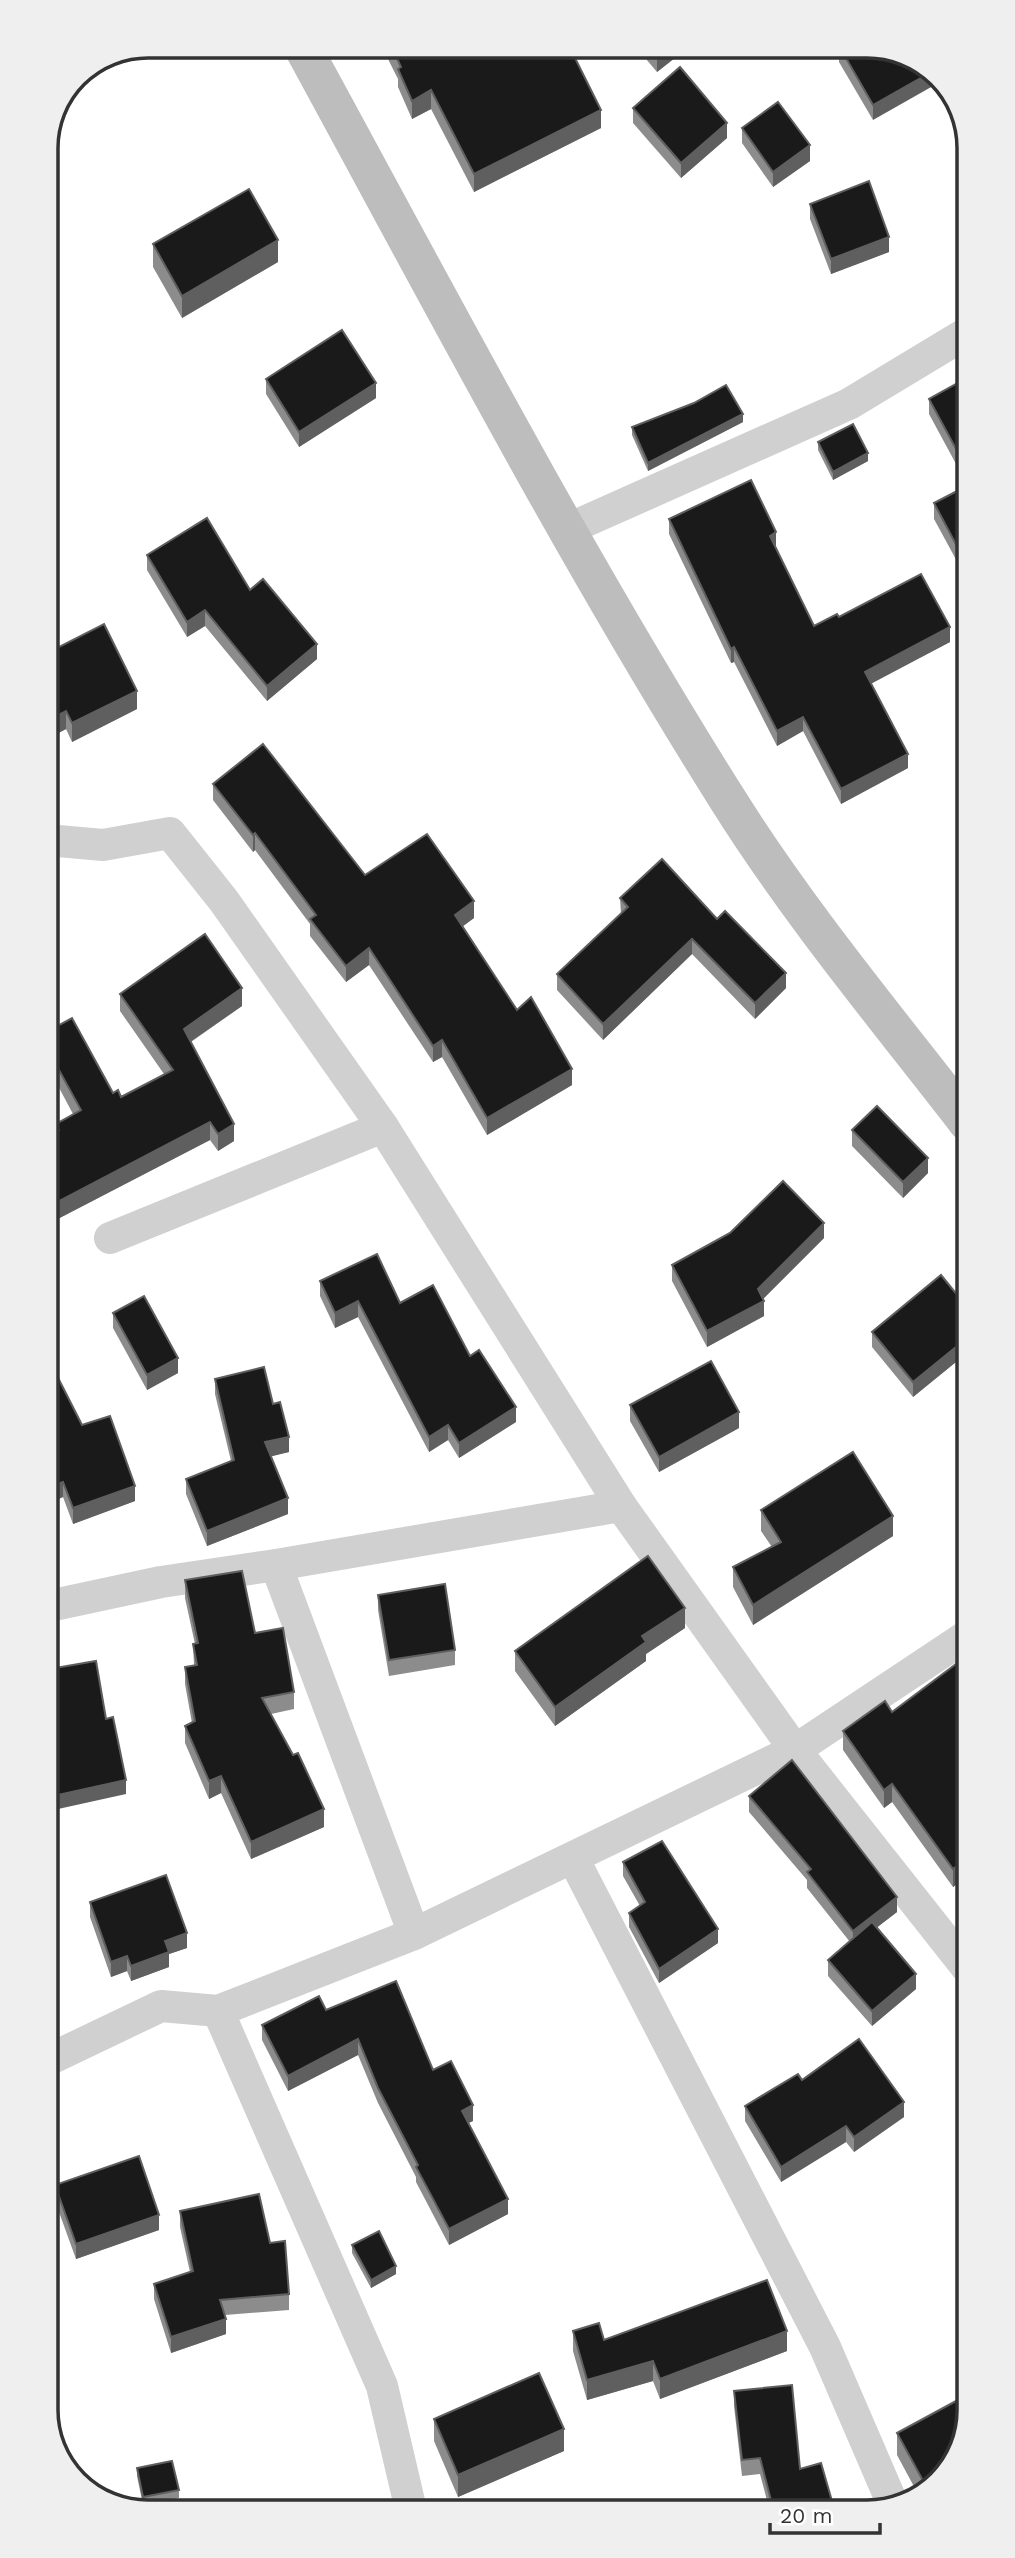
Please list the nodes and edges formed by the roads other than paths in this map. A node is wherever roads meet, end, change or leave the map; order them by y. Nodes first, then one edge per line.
1 (309, 58) edge
2 (957, 339) edge
3 (566, 530) junction
4 (58, 840) edge
5 (957, 1109) edge
6 (383, 1127) junction
7 (110, 1238) dead end
8 (621, 1506) junction
9 (276, 1565) junction
10 (58, 1604) edge
11 (957, 1641) edge
12 (795, 1751) junction
13 (573, 1858) junction
14 (414, 1934) junction
15 (957, 1955) edge
16 (218, 2011) junction
17 (58, 2055) edge
18 (890, 2497) edge
19 (409, 2500) edge

1 - 3 main road
2 - 3 street
3 - 5 main road
4 - 6 street
6 - 7 street
6 - 8 street
8 - 9 street
8 - 12 street
9 - 10 street
9 - 14 street
11 - 12 street
12 - 13 street
12 - 15 street
13 - 14 street
13 - 18 street
14 - 16 street
16 - 17 street
16 - 19 street

